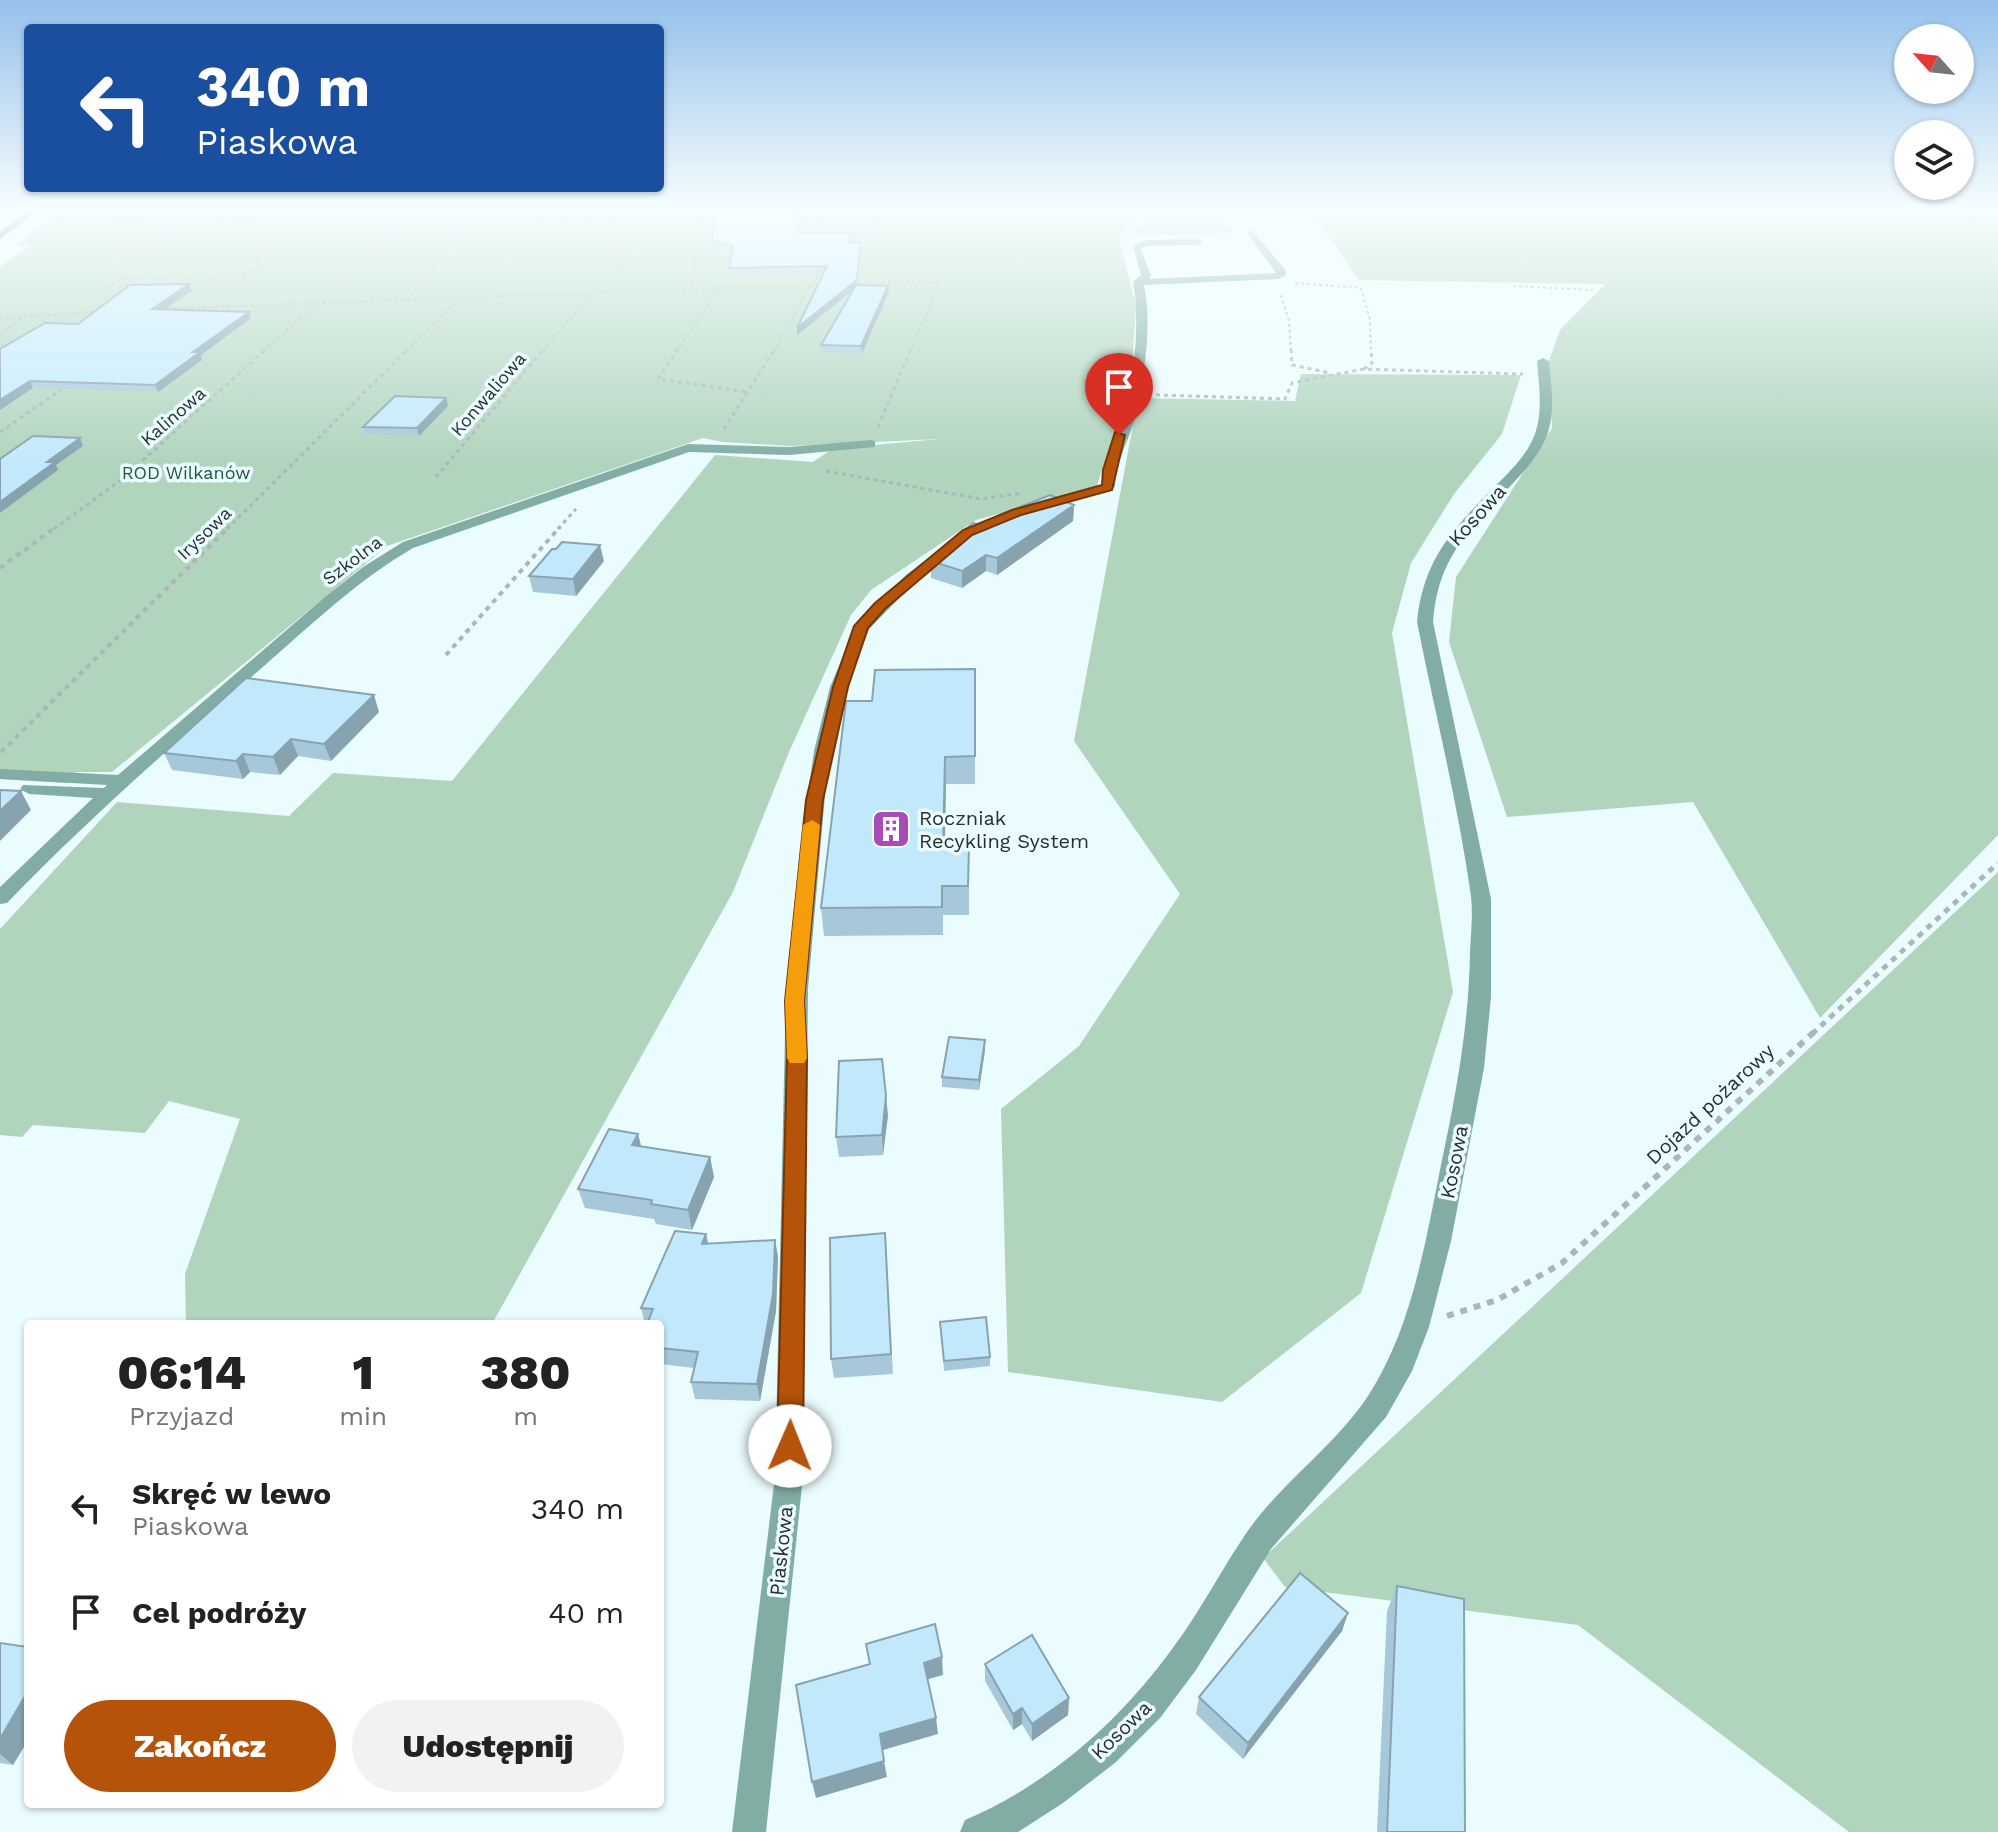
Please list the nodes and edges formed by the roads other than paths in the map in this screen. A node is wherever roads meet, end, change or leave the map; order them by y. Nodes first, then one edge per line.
1 (1141, 294) edge
2 (1543, 368) road end
3 (871, 444) road end
4 (1016, 513) edge
5 (985, 524) edge
6 (0, 774) edge
7 (120, 780) junction
8 (0, 788) edge
9 (105, 793) junction
10 (0, 898) edge
11 (749, 1832) edge
12 (977, 1832) edge

1 - 4 street
2 - 12 street, Kosowa
3 - 7 street, Szkolna
5 - 11 street, Piaskowa
6 - 7 street
7 - 9 street, Szkolna
8 - 9 street
9 - 10 street, Szkolna

